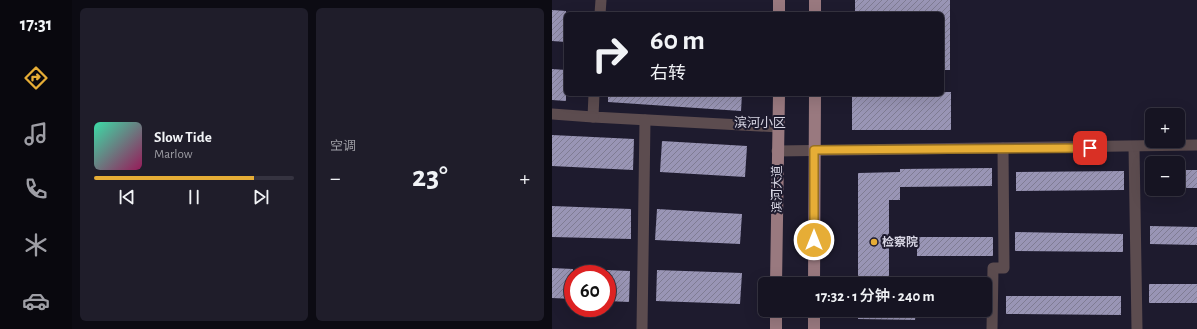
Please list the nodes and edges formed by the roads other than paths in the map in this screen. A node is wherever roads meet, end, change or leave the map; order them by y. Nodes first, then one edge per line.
1 (601, 0) edge
2 (779, 0) edge
3 (815, 0) edge
4 (600, 12) edge
5 (779, 12) edge
6 (815, 12) edge
7 (594, 96) edge
8 (779, 96) edge
9 (815, 96) edge
10 (552, 114) edge
11 (593, 116) junction
12 (645, 120) junction
13 (779, 127) junction
14 (1197, 145) edge
15 (1134, 147) junction
16 (1003, 148) junction
17 (814, 150) junction
18 (777, 151) junction
19 (776, 277) edge
20 (814, 277) edge
21 (776, 317) edge
22 (814, 317) edge
23 (642, 329) edge
24 (776, 329) edge
25 (814, 329) edge
26 (992, 329) edge
27 (1137, 329) edge

1 - 4 street
2 - 5 main road
3 - 6 main road
7 - 11 street
8 - 13 main road, 滨河大道
9 - 17 main road
10 - 11 street
11 - 12 street
12 - 13 street
12 - 23 street
13 - 18 main road, 滨河大道
14 - 15 street
15 - 16 street
15 - 27 street
16 - 17 street
16 - 26 street
17 - 18 street
17 - 20 main road
18 - 19 main road, 滨河大道
21 - 24 main road
22 - 25 main road

